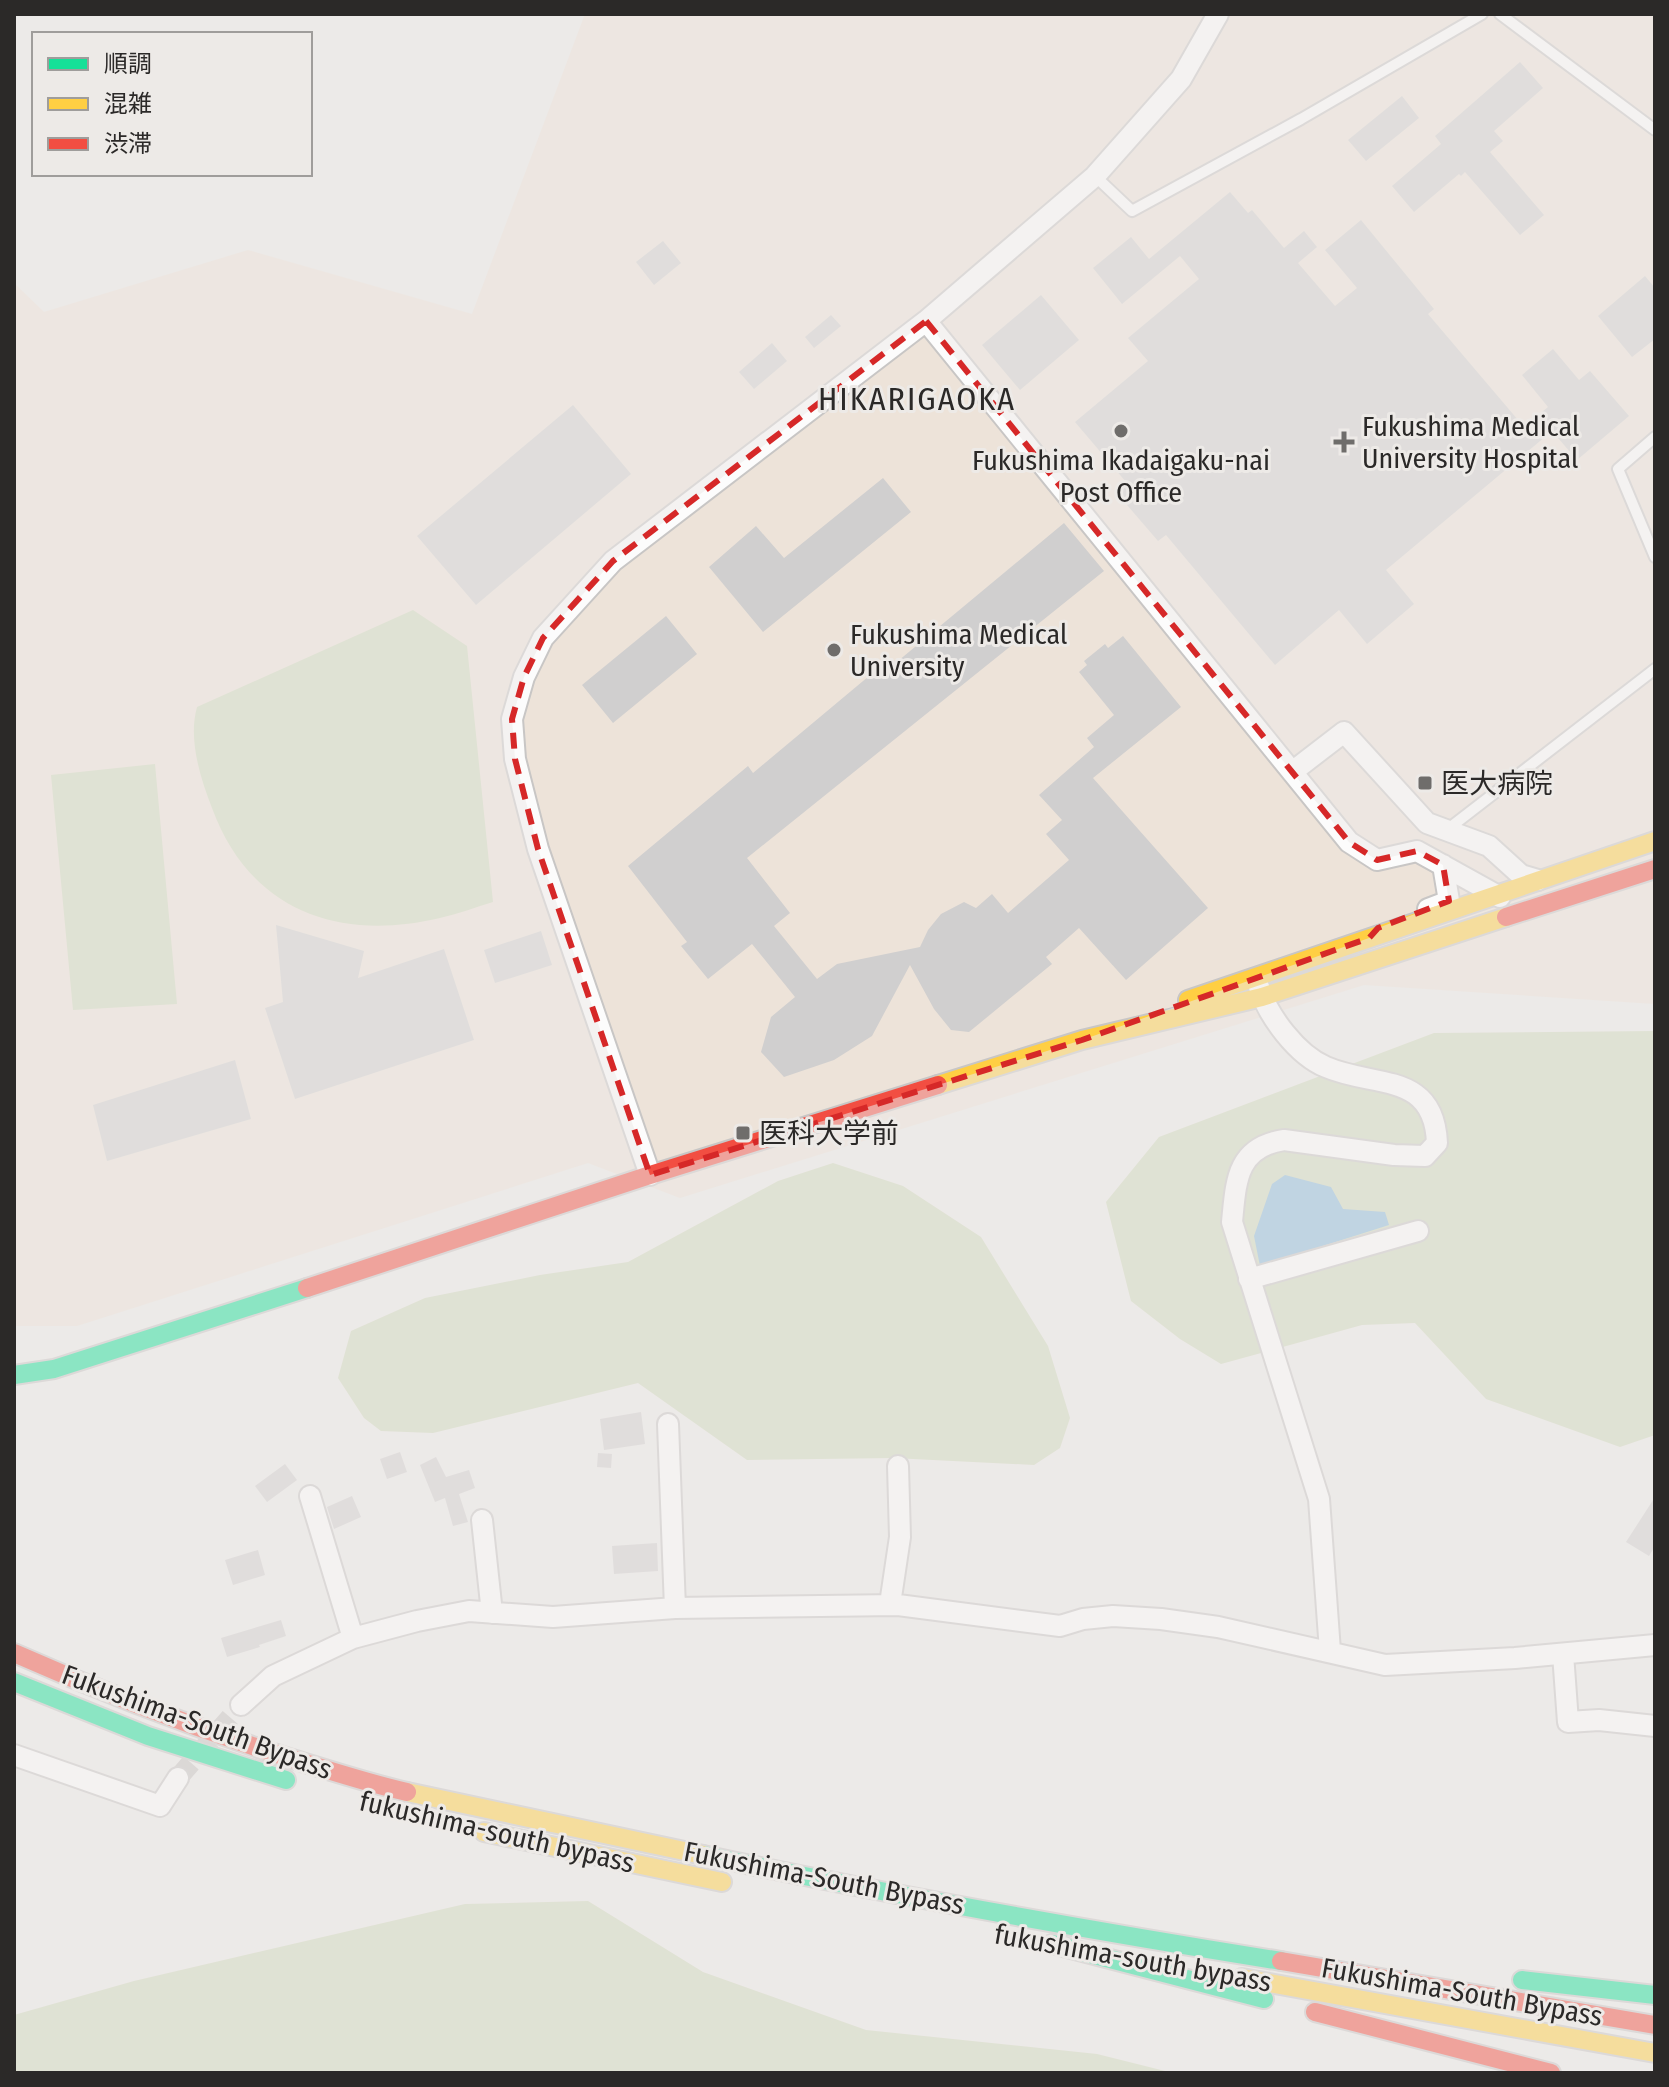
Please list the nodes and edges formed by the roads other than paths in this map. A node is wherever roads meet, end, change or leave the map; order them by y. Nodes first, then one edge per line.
1 (1218, 14) edge
2 (1482, 14) edge
3 (1500, 14) edge
4 (1655, 130) edge
5 (1095, 176) junction
6 (926, 321) junction
7 (1655, 437) edge
8 (1655, 557) edge
9 (1655, 669) edge
10 (1292, 772) junction
11 (1445, 831) junction
12 (1655, 841) edge
13 (1485, 847) junction
14 (1443, 865) junction
15 (1655, 869) edge
16 (1627, 878) junction
17 (1538, 880) junction
18 (1503, 895) junction
19 (1483, 926) junction
20 (1369, 938) junction
21 (1255, 976) junction
22 (1262, 997) junction
23 (1082, 1040) junction
24 (650, 1175) junction
25 (1418, 1231) dead end
26 (1249, 1279) junction
27 (14, 1375) edge
28 (668, 1424) dead end
29 (898, 1466) dead end
30 (310, 1496) dead end
31 (482, 1520) dead end
32 (890, 1604) junction
33 (675, 1608) junction
34 (492, 1613) junction
35 (353, 1638) junction
36 (1655, 1645) edge
37 (1330, 1651) junction
38 (14, 1653) edge
39 (1563, 1654) junction
40 (14, 1682) edge
41 (241, 1705) tunnel mouth
42 (1655, 1726) edge
43 (14, 1755) edge
44 (178, 1778) tunnel mouth
45 (304, 1785) dead end
46 (468, 1828) dead end
47 (743, 1886) dead end
48 (1117, 1935) junction
49 (1465, 1974) dead end
50 (1497, 1977) dead end
51 (1655, 1995) edge
52 (1655, 2025) edge
53 (1655, 2053) edge
54 (1551, 2073) edge

1 - 5 street
2 - 5 lane
3 - 4 lane
5 - 6 street
6 - 10 street
6 - 24 street
7 - 8 lane
9 - 11 lane
10 - 11 street
10 - 14 street
11 - 13 street
12 - 17 main road
13 - 17 street
13 - 18 street
14 - 18 street
14 - 20 street
15 - 16 main road
16 - 18 street
16 - 19 main road
17 - 18 main road
18 - 19 street
18 - 20 main road
19 - 22 main road
20 - 21 main road
21 - 22 street
21 - 23 main road
22 - 23 main road
22 - 26 street
23 - 24 main road
24 - 27 main road
25 - 26 street
26 - 37 street
28 - 33 street
29 - 32 street
30 - 35 street
31 - 34 street
32 - 33 street
32 - 37 street
33 - 34 street
34 - 35 street
35 - 41 street
36 - 39 street
37 - 39 street
38 - 48 main road, Fukushima-South Bypass
39 - 42 street
40 - 45 main road, fukushima-south bypass
43 - 44 street
46 - 47 main road, fukushima-south bypass
48 - 49 main road
48 - 52 main road, Fukushima-South Bypass
50 - 51 main road
53 - 54 main road, fukushima-south bypass

